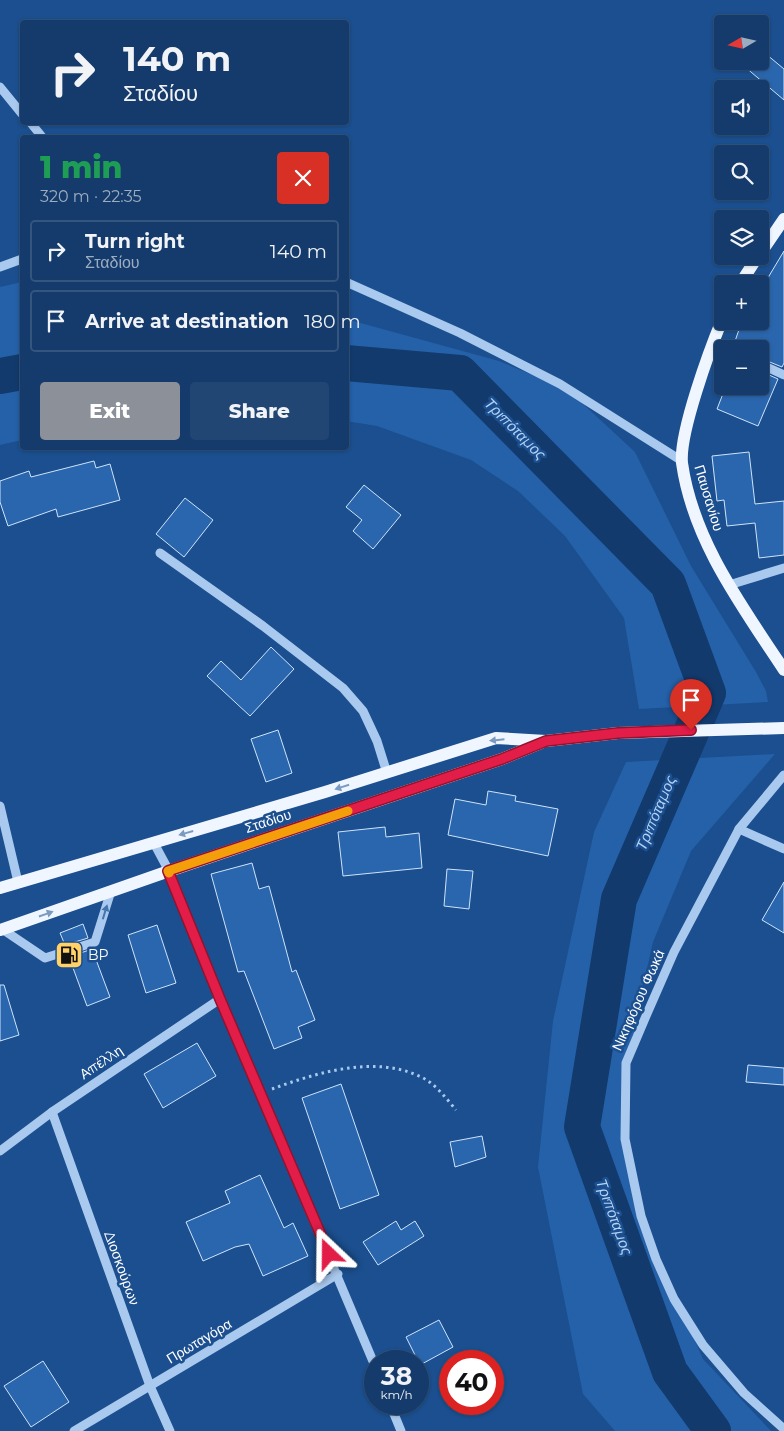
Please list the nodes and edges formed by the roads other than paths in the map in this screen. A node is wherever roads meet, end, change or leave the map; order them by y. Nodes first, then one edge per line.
1 (0, 87) edge
2 (20, 112) edge
3 (32, 125) edge
4 (41, 135) edge
5 (784, 219) edge
6 (769, 241) edge
7 (20, 260) edge
8 (0, 267) edge
9 (349, 283) edge
10 (718, 330) edge
11 (713, 342) joint
12 (769, 368) edge
13 (784, 375) edge
14 (682, 461) junction
15 (160, 553) dead end
16 (784, 568) edge
17 (729, 585) junction
18 (784, 670) edge
19 (784, 728) edge
20 (546, 741) junction
21 (387, 773) junction
22 (784, 775) edge
23 (0, 806) edge
24 (739, 829) junction
25 (154, 843) junction
26 (784, 849) edge
27 (168, 871) junction
28 (18, 882) junction
29 (0, 888) edge
30 (111, 890) junction
31 (1, 929) edge
32 (220, 999) junction
33 (52, 1112) junction
34 (0, 1151) edge
35 (338, 1274) junction
36 (369, 1350) edge
37 (150, 1386) junction
38 (395, 1415) edge
39 (784, 1429) edge
40 (74, 1431) edge
41 (170, 1431) edge
42 (402, 1431) edge

1 - 2 street
3 - 4 street
5 - 6 main road
7 - 8 street
9 - 14 street
10 - 11 main road, Παυσανίου
11 - 14 main road, Παυσανίου
12 - 13 street
14 - 17 main road, Παυσανίου
15 - 21 street
16 - 17 street
17 - 18 main road, Παυσανίου
19 - 20 main road, Σταδίου
20 -> 21 main road, Σταδίου
20 - 27 main road, Σταδίου
21 -> 25 main road, Σταδίου
22 - 24 street, Νικηφόρου Φωκά
23 - 28 street
24 - 26 street
24 - 39 street, Νικηφόρου Φωκά
25 - 27 street
25 - 28 main road, Σταδίου
27 - 30 main road, Σταδίου
27 - 32 street
28 - 29 main road, Σταδίου
31 -> 30 main road, Σταδίου
31 -> 30 street
32 - 33 street, Απέλλη
32 - 35 street
33 - 34 street, Απέλλη
33 - 37 street, Διοσκούρων
35 - 36 street
35 - 37 street, Πρωταγόρα
37 - 40 street, Πρωταγόρα
37 - 41 street, Διοσκούρων
38 - 42 street

